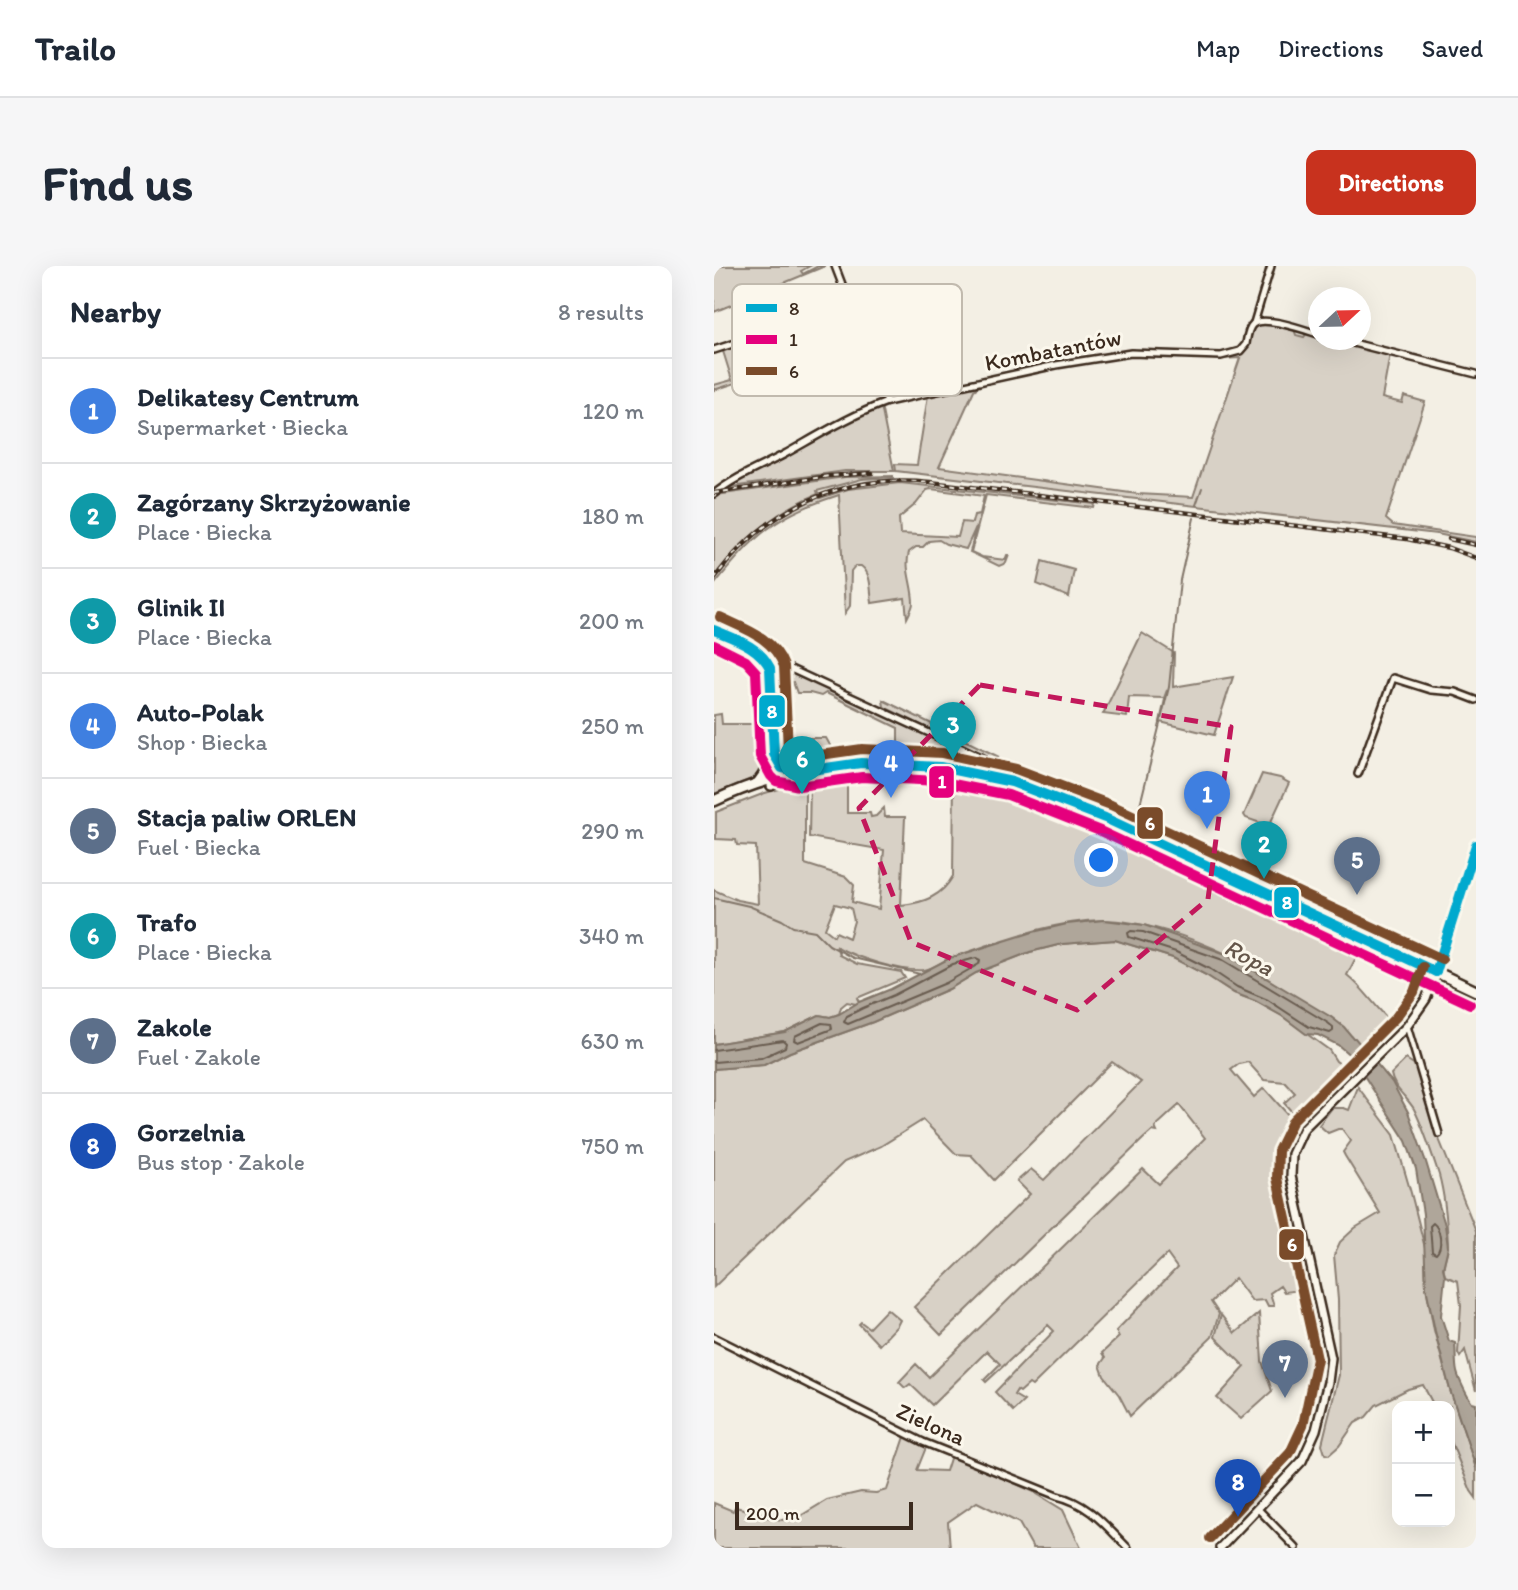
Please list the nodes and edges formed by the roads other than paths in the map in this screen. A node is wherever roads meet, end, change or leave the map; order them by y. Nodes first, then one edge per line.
1 (835, 266) edge
2 (1271, 266) edge
3 (841, 284) edge
4 (1254, 323) junction
5 (1308, 331) edge
6 (732, 344) edge
7 (1371, 348) edge
8 (714, 349) edge
9 (1476, 374) edge
10 (962, 386) edge
11 (885, 396) edge
12 (914, 396) edge
13 (887, 402) junction
14 (714, 494) edge
15 (714, 630) edge
16 (767, 658) junction
17 (1476, 700) edge
18 (771, 704) junction
19 (774, 754) junction
20 (872, 765) junction
21 (765, 768) junction
22 (798, 772) junction
23 (1018, 774) dead end
24 (1358, 774) dead end
25 (775, 782) junction
26 (755, 785) junction
27 (714, 801) edge
28 (714, 807) edge
29 (1476, 845) edge
30 (1436, 972) junction
31 (1476, 990) edge
32 (1407, 1026) junction
33 (1439, 1134) dead end
34 (714, 1337) edge
35 (1257, 1508) junction
36 (1128, 1548) edge
37 (1220, 1548) edge
38 (1296, 1548) edge

1 - 3 street
2 - 4 street, Kombatantów
4 - 5 street
4 - 10 street, Kombatantów
6 - 8 street
7 - 9 street
11 - 13 street
12 - 13 street, Kombatantów
13 - 14 street, Kombatantów
15 - 16 street
16 - 18 street
16 - 23 street
17 - 24 street
18 - 19 street
18 - 21 street
19 - 22 street
19 - 25 street
20 - 22 main road
20 - 25 main road
20 - 30 main road
21 - 25 street
21 - 26 street
22 - 25 main road
25 - 26 main road
25 - 28 main road
26 - 27 main road
29 - 30 main road
30 - 31 main road
30 - 32 street
32 - 33 street
32 - 35 street
34 - 36 street, Zielona
35 - 37 street
35 - 38 street

